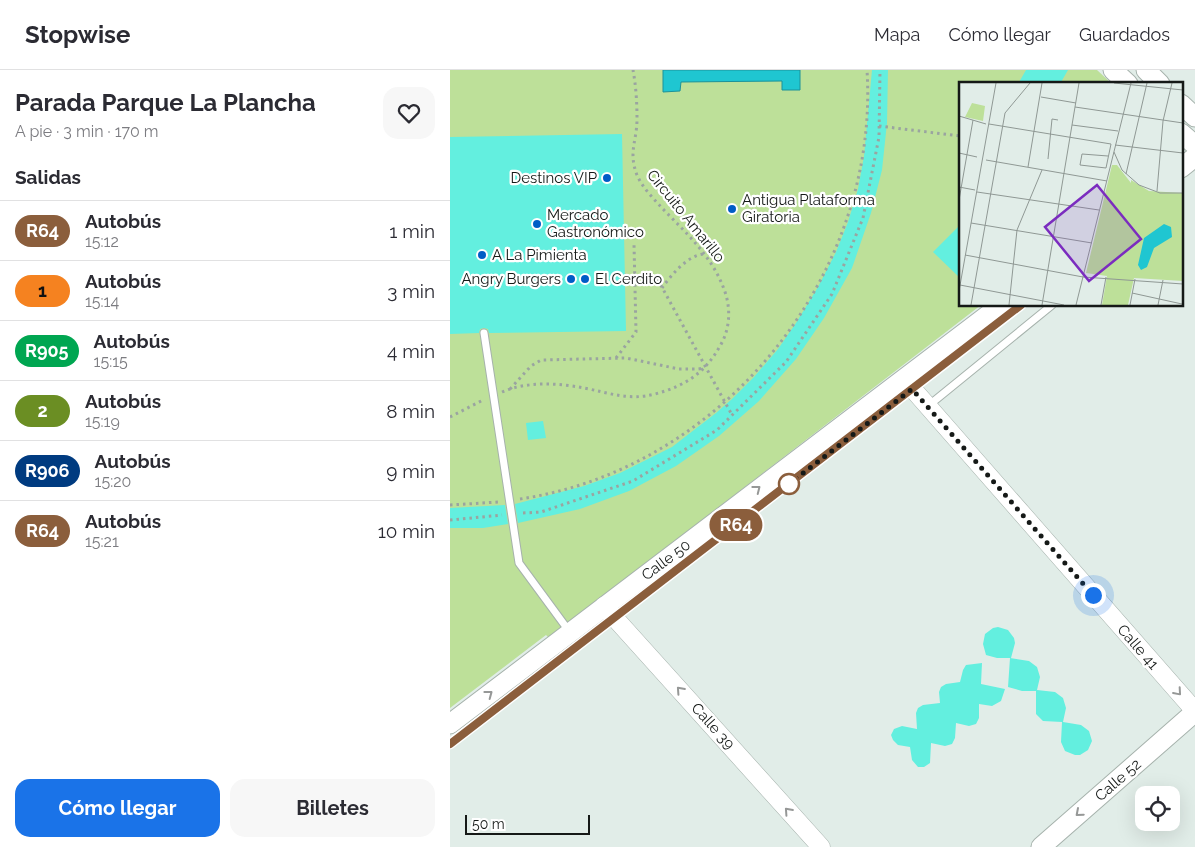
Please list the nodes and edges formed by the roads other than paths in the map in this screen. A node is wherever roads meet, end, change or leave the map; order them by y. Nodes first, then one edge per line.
1 (1113, 70) edge
2 (1126, 82) edge
3 (1182, 105) edge
4 (1195, 116) edge
5 (1182, 133) edge
6 (1195, 146) edge
7 (1195, 157) edge
8 (1195, 166) edge
9 (1182, 167) edge
10 (1182, 176) edge
11 (1000, 306) edge
12 (1020, 306) edge
13 (1051, 306) edge
14 (484, 333) dead end
15 (908, 384) junction
16 (928, 406) junction
17 (610, 612) junction
18 (570, 632) junction
19 (1195, 712) edge
20 (450, 724) edge
21 (450, 744) edge
22 (821, 847) edge
23 (1041, 847) edge

1 - 2 main road
3 - 4 main road
5 - 6 main road
7 - 9 main road
8 - 10 lane
11 - 15 main road, Calle 50
12 - 15 lane
13 - 16 lane
14 - 18 lane
15 - 16 street, Calle 41
17 -> 15 main road, Calle 50
16 -> 19 street, Calle 41
17 - 18 main road, Calle 50
17 - 21 lane
22 -> 17 street, Calle 39
20 -> 18 main road, Calle 50
19 -> 23 main road, Calle 52

